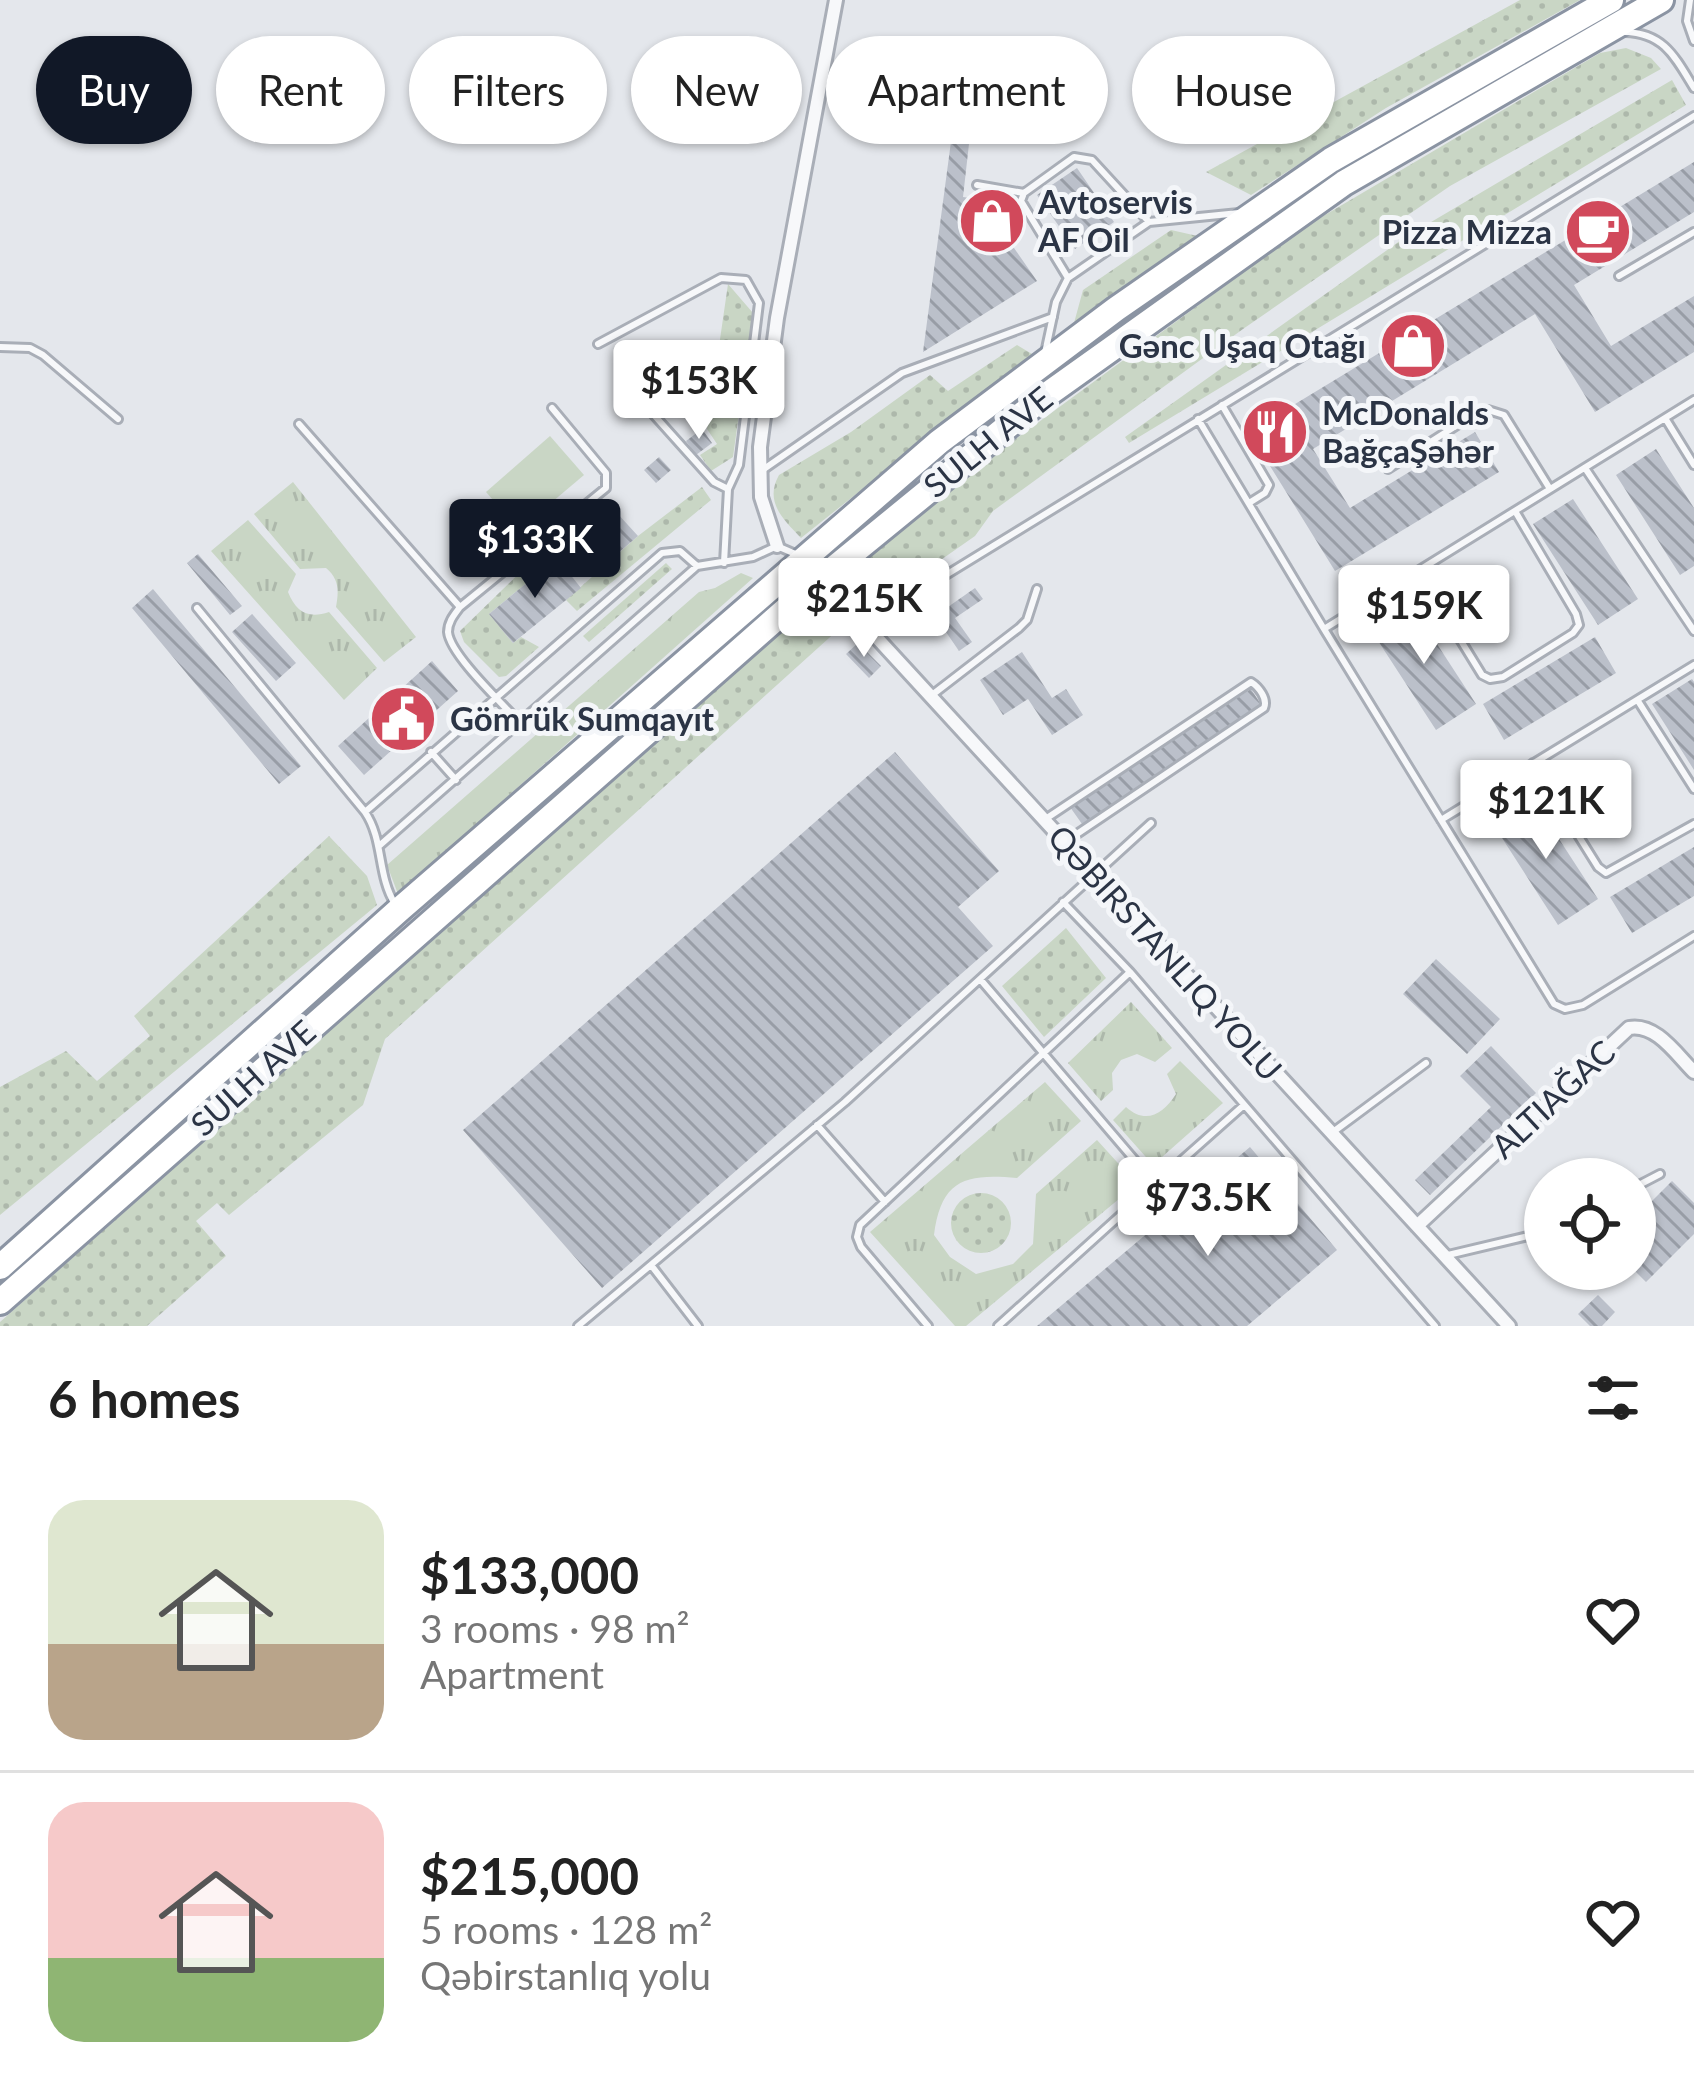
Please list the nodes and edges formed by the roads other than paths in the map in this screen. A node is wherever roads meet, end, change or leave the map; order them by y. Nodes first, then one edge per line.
1 (836, 0) edge
2 (1610, 0) edge
3 (1661, 0) edge
4 (1690, 0) edge
5 (1597, 35) junction
6 (1694, 41) edge
7 (1694, 88) edge
8 (1694, 116) edge
9 (976, 185) dead end
10 (1024, 193) junction
11 (1255, 212) junction
12 (1149, 222) junction
13 (1694, 232) edge
14 (1619, 276) dead end
15 (1068, 278) junction
16 (1053, 317) junction
17 (598, 344) dead end
18 (702, 346) dead end
19 (0, 347) edge
20 (1042, 364) junction
21 (1694, 400) edge
22 (1222, 404) junction
23 (552, 408) dead end
24 (1665, 418) junction
25 (118, 419) dead end
26 (1198, 419) junction
27 (298, 424) dead end
28 (1694, 465) edge
29 (1585, 467) junction
30 (1388, 469) dead end
31 (758, 472) junction
32 (728, 489) junction
33 (1550, 489) junction
34 (1249, 503) junction
35 (1515, 511) junction
36 (777, 546) junction
37 (803, 558) junction
38 (724, 563) junction
39 (697, 566) junction
40 (1418, 572) junction
41 (822, 578) junction
42 (1037, 590) dead end
43 (460, 607) junction
44 (197, 608) dead end
45 (866, 624) junction
46 (1324, 629) junction
47 (1694, 631) edge
48 (1694, 665) edge
49 (932, 694) junction
50 (496, 697) junction
51 (1637, 700) junction
52 (520, 723) junction
53 (430, 752) junction
54 (1533, 764) junction
55 (456, 780) junction
56 (1694, 789) edge
57 (365, 812) junction
58 (1044, 820) junction
59 (1440, 820) junction
60 (1151, 823) dead end
61 (1694, 824) edge
62 (1065, 842) junction
63 (379, 846) junction
64 (1094, 874) junction
65 (1063, 902) junction
66 (399, 910) junction
67 (1694, 936) edge
68 (1130, 972) junction
69 (980, 980) junction
70 (1043, 1056) junction
71 (1426, 1063) dead end
72 (1694, 1072) edge
73 (1244, 1105) junction
74 (818, 1125) junction
75 (1330, 1134) junction
76 (1660, 1174) dead end
77 (1656, 1176) edge
78 (1155, 1184) junction
79 (885, 1202) junction
80 (1417, 1226) junction
81 (1524, 1237) edge
82 (1444, 1256) junction
83 (651, 1264) junction
84 (0, 1267) edge
85 (0, 1302) edge
86 (578, 1326) edge
87 (698, 1326) edge
88 (928, 1326) edge
89 (998, 1326) edge
90 (1435, 1326) edge
91 (1509, 1326) edge

1 - 31 street
2 - 11 highway, SULH AVE
3 - 5 highway, SULH AVE
4 - 6 lane
5 - 7 lane
5 - 41 highway, SULH AVE
8 - 22 lane
9 - 10 lane
10 - 12 lane
10 - 15 lane
11 - 12 lane
11 - 20 highway, SULH AVE
12 - 15 lane
13 - 14 lane
15 - 16 lane
16 - 20 lane
16 - 31 lane
17 - 32 lane
18 - 32 lane
19 - 25 lane
20 - 37 highway, SULH AVE
21 - 24 lane
22 - 26 lane
22 - 34 lane
23 - 43 lane
24 - 28 lane
24 - 29 lane
26 - 34 lane
26 - 45 lane
27 - 43 lane
29 - 33 lane
29 - 47 lane
30 - 33 lane
31 - 36 street
32 - 38 lane
33 - 35 lane
34 - 46 lane
35 - 40 lane
35 - 40 lane
36 - 37 lane
36 - 38 lane
37 - 41 highway
37 - 66 highway, SULH AVE
38 - 39 lane
39 - 50 lane
39 - 52 lane
40 - 46 lane
41 - 45 street
41 - 85 highway, SULH AVE
42 - 49 lane
43 - 50 lane
44 - 57 lane
45 - 49 street
46 - 59 lane
48 - 51 lane
49 - 58 street
50 - 52 lane
50 - 53 lane
51 - 54 lane
51 - 56 lane
52 - 55 lane
53 - 55 lane
53 - 57 lane
54 - 59 lane
54 - 61 lane
55 - 63 lane
57 - 63 lane
58 - 62 street
58 - 62 lane
59 - 67 lane
60 - 64 lane
62 - 64 street
63 - 66 lane
64 - 65 lane
64 - 75 street
65 - 68 lane
65 - 69 lane
66 - 84 highway, SULH AVE
68 - 70 lane
68 - 73 lane
69 - 70 lane
69 - 74 lane
70 - 78 lane
70 - 79 lane
71 - 75 lane
72 - 80 street
73 - 78 lane
73 - 90 lane
74 - 79 lane
74 - 83 lane
75 - 80 street
76 - 77 lane
78 - 89 lane
79 - 88 lane
80 - 82 street
81 - 82 lane
82 - 91 street
83 - 86 lane
83 - 87 lane

